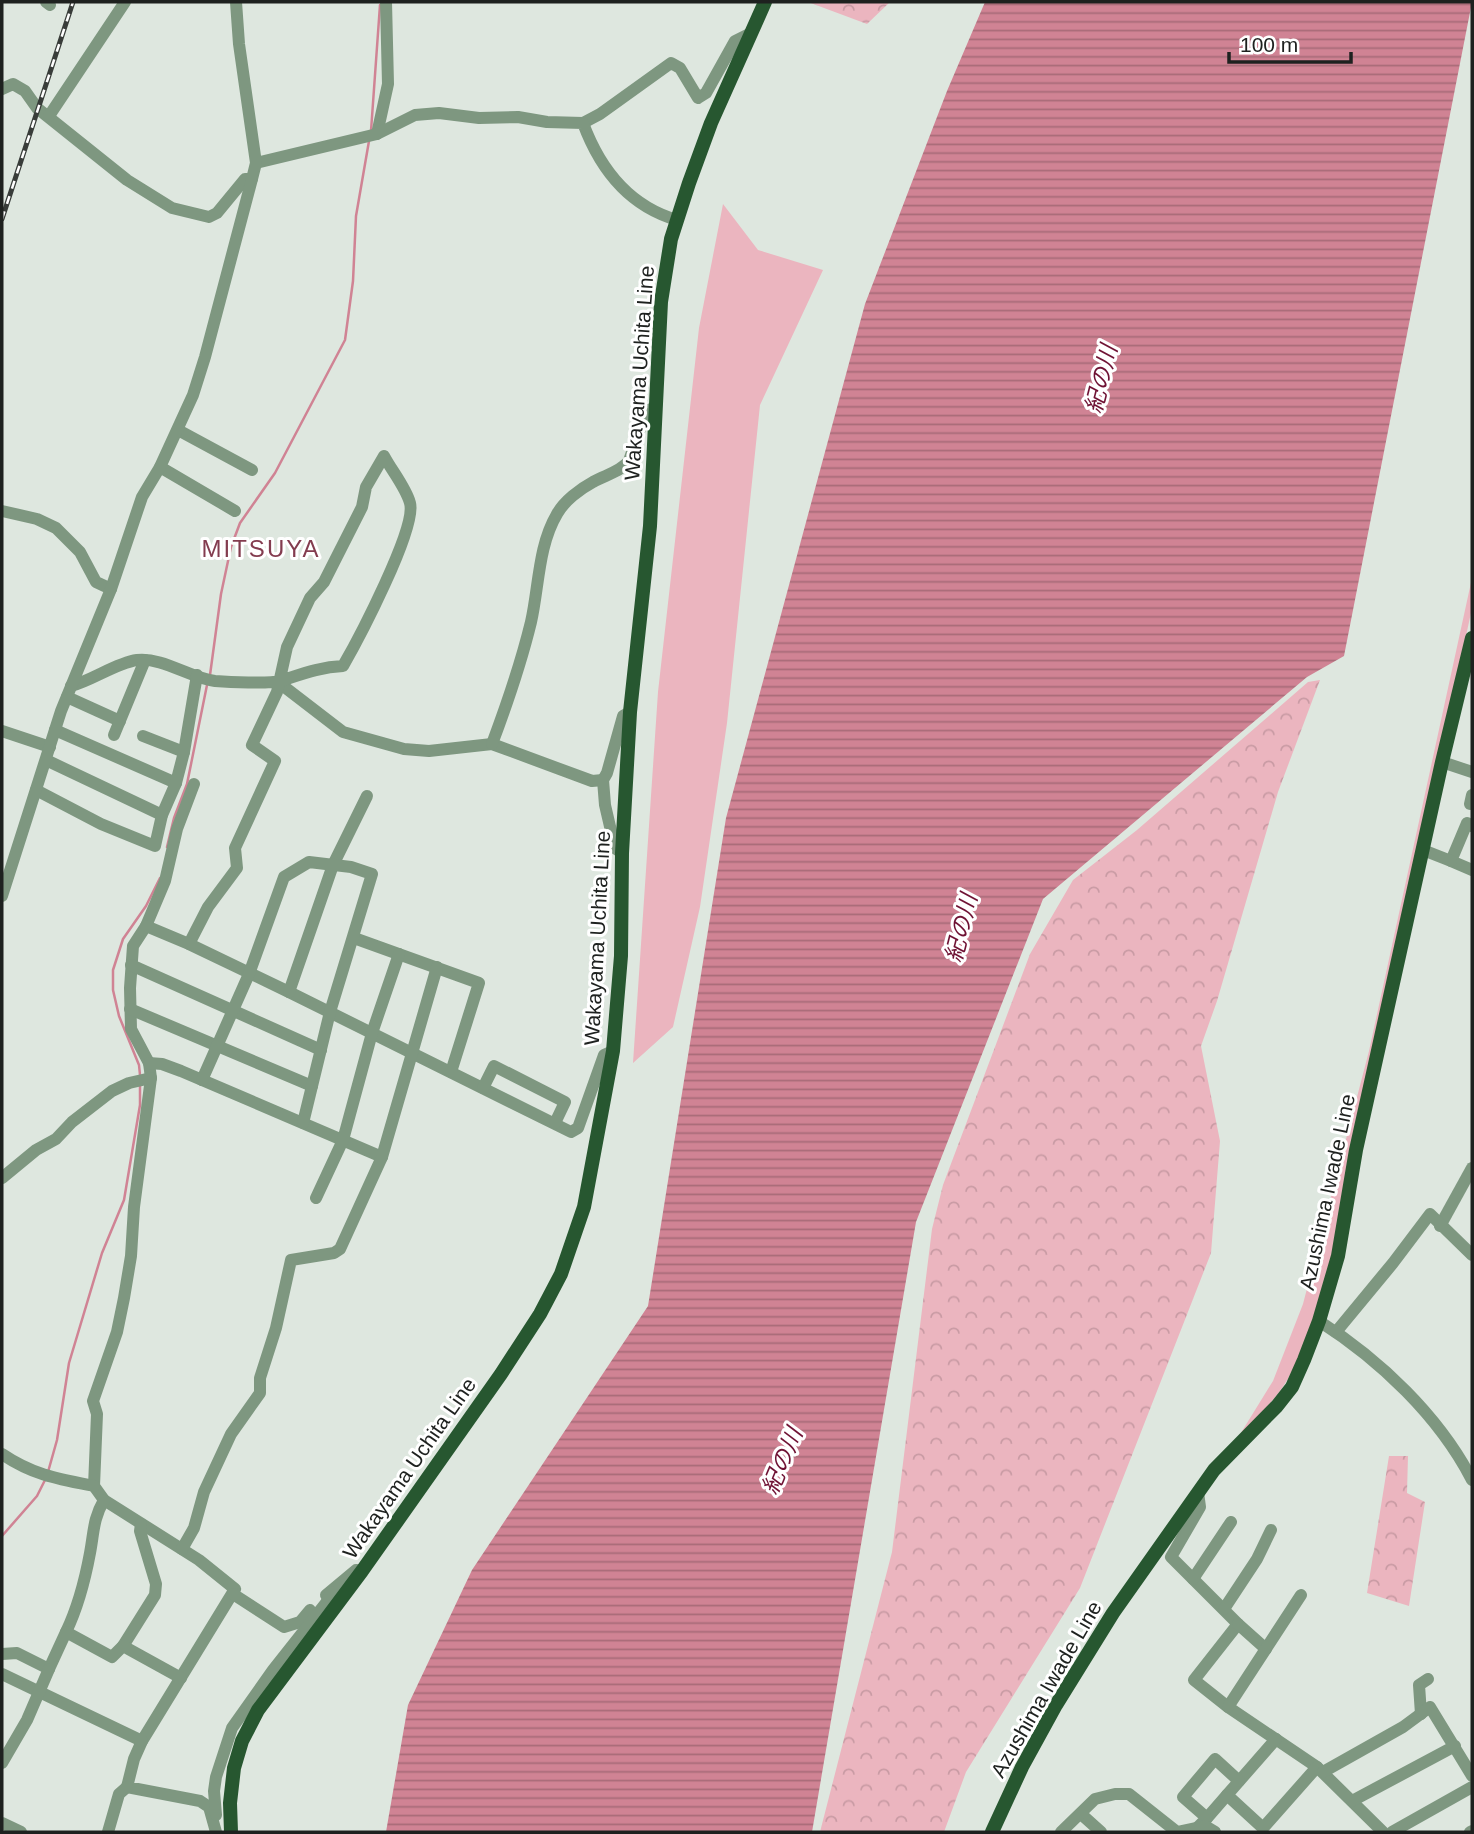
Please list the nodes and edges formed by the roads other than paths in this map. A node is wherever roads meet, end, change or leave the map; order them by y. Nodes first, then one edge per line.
1 (125, 2) edge
2 (236, 2) edge
3 (386, 2) edge
4 (765, 2) edge
5 (751, 33) junction
6 (2, 89) edge
7 (49, 117) junction
8 (583, 123) junction
9 (377, 134) junction
10 (256, 163) junction
11 (252, 179) junction
12 (677, 220) junction
13 (656, 407) junction
14 (178, 430) junction
15 (160, 467) junction
16 (252, 470) dead end
17 (2, 511) edge
18 (235, 511) dead end
19 (111, 589) junction
20 (1472, 638) edge
21 (145, 660) junction
22 (205, 678) junction
23 (278, 682) junction
24 (69, 691) junction
25 (630, 712) junction
26 (120, 721) junction
27 (55, 730) junction
28 (2, 731) edge
29 (114, 736) dead end
30 (143, 736) dead end
31 (492, 744) junction
32 (184, 752) junction
33 (48, 753) junction
34 (1442, 762) junction
35 (1472, 772) edge
36 (603, 780) junction
37 (176, 783) junction
38 (194, 784) dead end
39 (36, 790) junction
40 (367, 796) dead end
41 (162, 815) junction
42 (1472, 826) edge
43 (1423, 850) junction
44 (622, 853) junction
45 (1451, 861) junction
46 (333, 865) junction
47 (1472, 870) edge
48 (2, 896) edge
49 (146, 926) junction
50 (354, 938) junction
51 (189, 944) junction
52 (399, 954) junction
53 (131, 965) junction
54 (437, 967) junction
55 (249, 974) junction
56 (289, 992) junction
57 (130, 1009) junction
58 (233, 1010) junction
59 (330, 1012) junction
60 (372, 1033) junction
61 (217, 1046) junction
62 (321, 1050) junction
63 (613, 1051) junction
64 (411, 1052) junction
65 (149, 1063) junction
66 (451, 1072) junction
67 (149, 1077) junction
68 (202, 1080) junction
69 (312, 1086) junction
70 (483, 1088) junction
71 (303, 1123) junction
72 (555, 1123) junction
73 (344, 1140) junction
74 (382, 1157) junction
75 (1472, 1168) edge
76 (2, 1178) edge
77 (316, 1198) dead end
78 (1440, 1226) junction
79 (1472, 1255) edge
80 (1319, 1321) junction
81 (1335, 1332) junction
82 (2, 1454) edge
83 (1471, 1472) edge
84 (94, 1486) junction
85 (1198, 1492) junction
86 (104, 1500) junction
87 (1231, 1522) dead end
88 (141, 1524) junction
89 (1271, 1530) dead end
90 (182, 1549) junction
91 (362, 1572) junction
92 (1193, 1579) junction
93 (331, 1592) junction
94 (233, 1594) junction
95 (1301, 1595) dead end
96 (1224, 1609) junction
97 (1238, 1624) junction
98 (66, 1632) junction
99 (123, 1646) junction
100 (1266, 1648) junction
101 (2, 1654) edge
102 (49, 1669) junction
103 (2, 1674) edge
104 (181, 1678) junction
105 (1428, 1679) dead end
106 (38, 1691) junction
107 (1228, 1707) junction
108 (1421, 1714) junction
109 (1276, 1739) junction
110 (142, 1741) junction
111 (1455, 1746) junction
112 (2, 1763) edge
113 (1320, 1770) junction
114 (1472, 1776) edge
115 (1239, 1781) junction
116 (127, 1787) junction
117 (1472, 1787) edge
118 (1227, 1795) junction
119 (1352, 1801) junction
120 (1081, 1814) junction
121 (1202, 1822) junction
122 (2, 1823) edge
123 (215, 1827) edge
124 (1261, 1830) edge
125 (21, 1832) edge
126 (108, 1832) edge
127 (231, 1832) edge
128 (992, 1832) edge
129 (1061, 1832) edge
130 (1101, 1832) edge
131 (1216, 1832) edge
132 (1383, 1832) edge
133 (1392, 1832) edge

1 - 7 street
2 - 10 street
3 - 9 street
4 - 5 main road, Wakayama Uchita Line
5 - 8 street
5 - 12 main road, Wakayama Uchita Line
6 - 7 street
7 - 11 street
8 - 9 street
8 - 12 street
9 - 10 street
10 - 11 street
11 - 14 street
12 - 13 main road, Wakayama Uchita Line
13 - 25 main road, Wakayama Uchita Line
13 - 31 street
14 - 15 street
14 - 16 street
15 - 18 street
15 - 19 street
17 - 19 street
19 - 24 street
20 - 34 main road, Azushima Iwade Line
21 - 22 street
21 - 24 street
21 - 26 street
22 - 23 street
22 - 32 street
23 - 23 street
23 - 31 street
23 - 51 street
24 - 26 street
24 - 27 street
25 - 36 street
25 - 44 main road, Wakayama Uchita Line
26 - 29 street
27 - 33 street
27 - 37 street
28 - 33 street
30 - 32 street
31 - 36 street
32 - 37 street
33 - 39 street
33 - 41 street
34 - 35 street
34 - 43 main road, Azushima Iwade Line
36 - 44 street
37 - 41 street
38 - 49 street
39 - 41 street
39 - 48 street
40 - 46 street
42 - 45 street
43 - 45 street
43 - 80 main road, Azushima Iwade Line
44 - 63 main road, Wakayama Uchita Line
45 - 47 street
46 - 50 street
46 - 55 street
46 - 56 street
49 - 51 street
49 - 53 street
50 - 52 street
50 - 59 street
51 - 55 street
52 - 54 street
52 - 60 street
53 - 57 street
53 - 58 street
54 - 64 street
54 - 66 street
55 - 56 street
55 - 58 street
56 - 59 street
57 - 61 street
57 - 65 street
58 - 61 street
58 - 62 street
59 - 60 street
59 - 62 street
60 - 64 street
60 - 73 street
61 - 68 street
61 - 69 street
62 - 69 street
63 - 72 street
63 - 91 main road, Wakayama Uchita Line
64 - 66 street
64 - 74 street
65 - 67 street
65 - 68 street
66 - 70 street
67 - 76 street
67 - 84 street
68 - 71 street
69 - 71 street
70 - 72 street
70 - 72 street
71 - 73 street
73 - 74 street
73 - 77 street
74 - 90 street
75 - 78 street
78 - 79 street
78 - 81 street
80 - 81 street
80 - 85 main road, Azushima Iwade Line
81 - 83 street
82 - 84 street
84 - 86 street
85 - 92 street
85 - 128 main road, Azushima Iwade Line
86 - 88 street
86 - 98 street
87 - 92 street
88 - 90 street
88 - 99 street
89 - 96 street
90 - 94 street
91 - 93 street
91 - 127 main road, Wakayama Uchita Line
92 - 96 street
93 - 94 street
93 - 123 street
94 - 104 street
95 - 100 street
96 - 97 street
97 - 100 street
97 - 107 street
98 - 99 street
98 - 102 street
99 - 104 street
100 - 107 street
101 - 102 street
102 - 106 street
103 - 106 street
104 - 110 street
105 - 108 street
106 - 110 street
106 - 112 street
107 - 109 street
108 - 111 street
108 - 113 street
109 - 113 street
109 - 115 street
110 - 116 street
111 - 114 street
111 - 119 street
113 - 119 street
113 - 124 street
115 - 118 street
115 - 121 street
116 - 123 street
116 - 126 street
117 - 133 street
118 - 121 street
118 - 124 street
119 - 132 street
120 - 121 street
120 - 129 street
120 - 130 street
121 - 131 street
122 - 125 street

